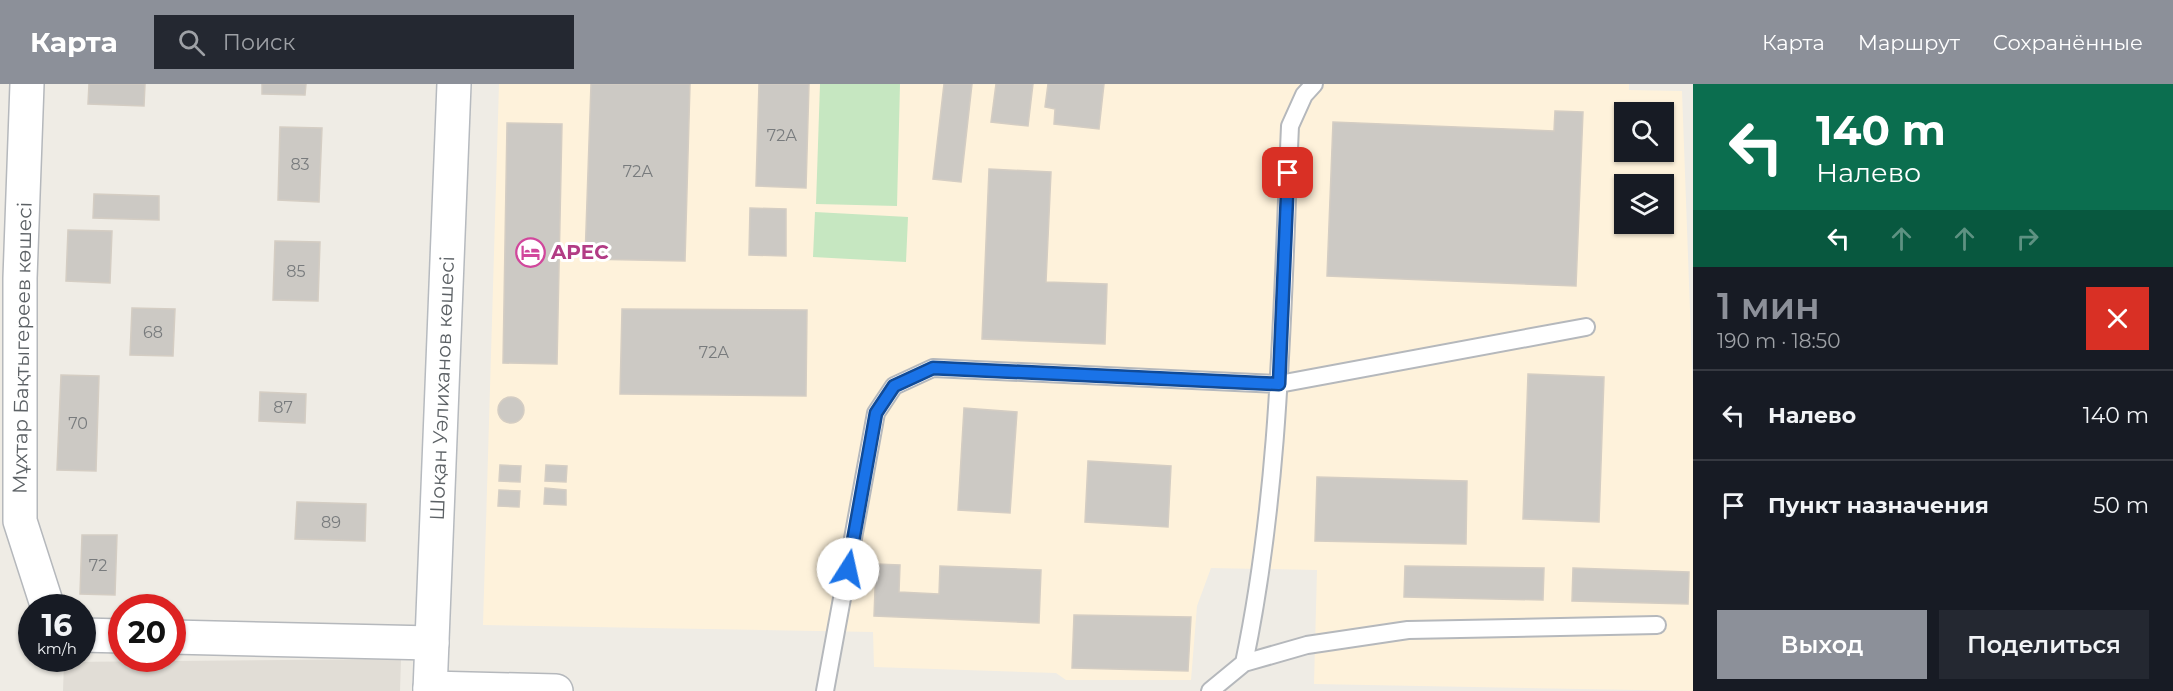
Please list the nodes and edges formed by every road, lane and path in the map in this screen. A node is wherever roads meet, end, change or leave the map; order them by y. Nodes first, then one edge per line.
1 (27, 84) edge
2 (454, 84) edge
3 (1314, 84) edge
4 (10, 284) edge
5 (1586, 327) dead end
6 (1279, 384) junction
7 (10, 526) edge
8 (42, 594) edge
9 (1657, 625) dead end
10 (186, 637) edge
11 (432, 643) junction
12 (1244, 663) junction
13 (430, 689) edge
14 (556, 691) edge
15 (825, 691) edge
16 (1210, 691) edge

1 - 4 street, Мұхтар Бақтыгереев көшесі
2 - 11 street, Шоқан Уәлиханов көшесі
3 - 6 lane
4 - 7 street, Мұхтар Бақтыгереев көшесі
5 - 6 lane
6 - 12 lane
6 - 15 lane
7 - 8 street, Мұхтар Бақтыгереев көшесі
9 - 12 lane
10 - 11 street
11 - 13 street, Шоқан Уәлиханов көшесі
12 - 16 lane
13 - 14 street

